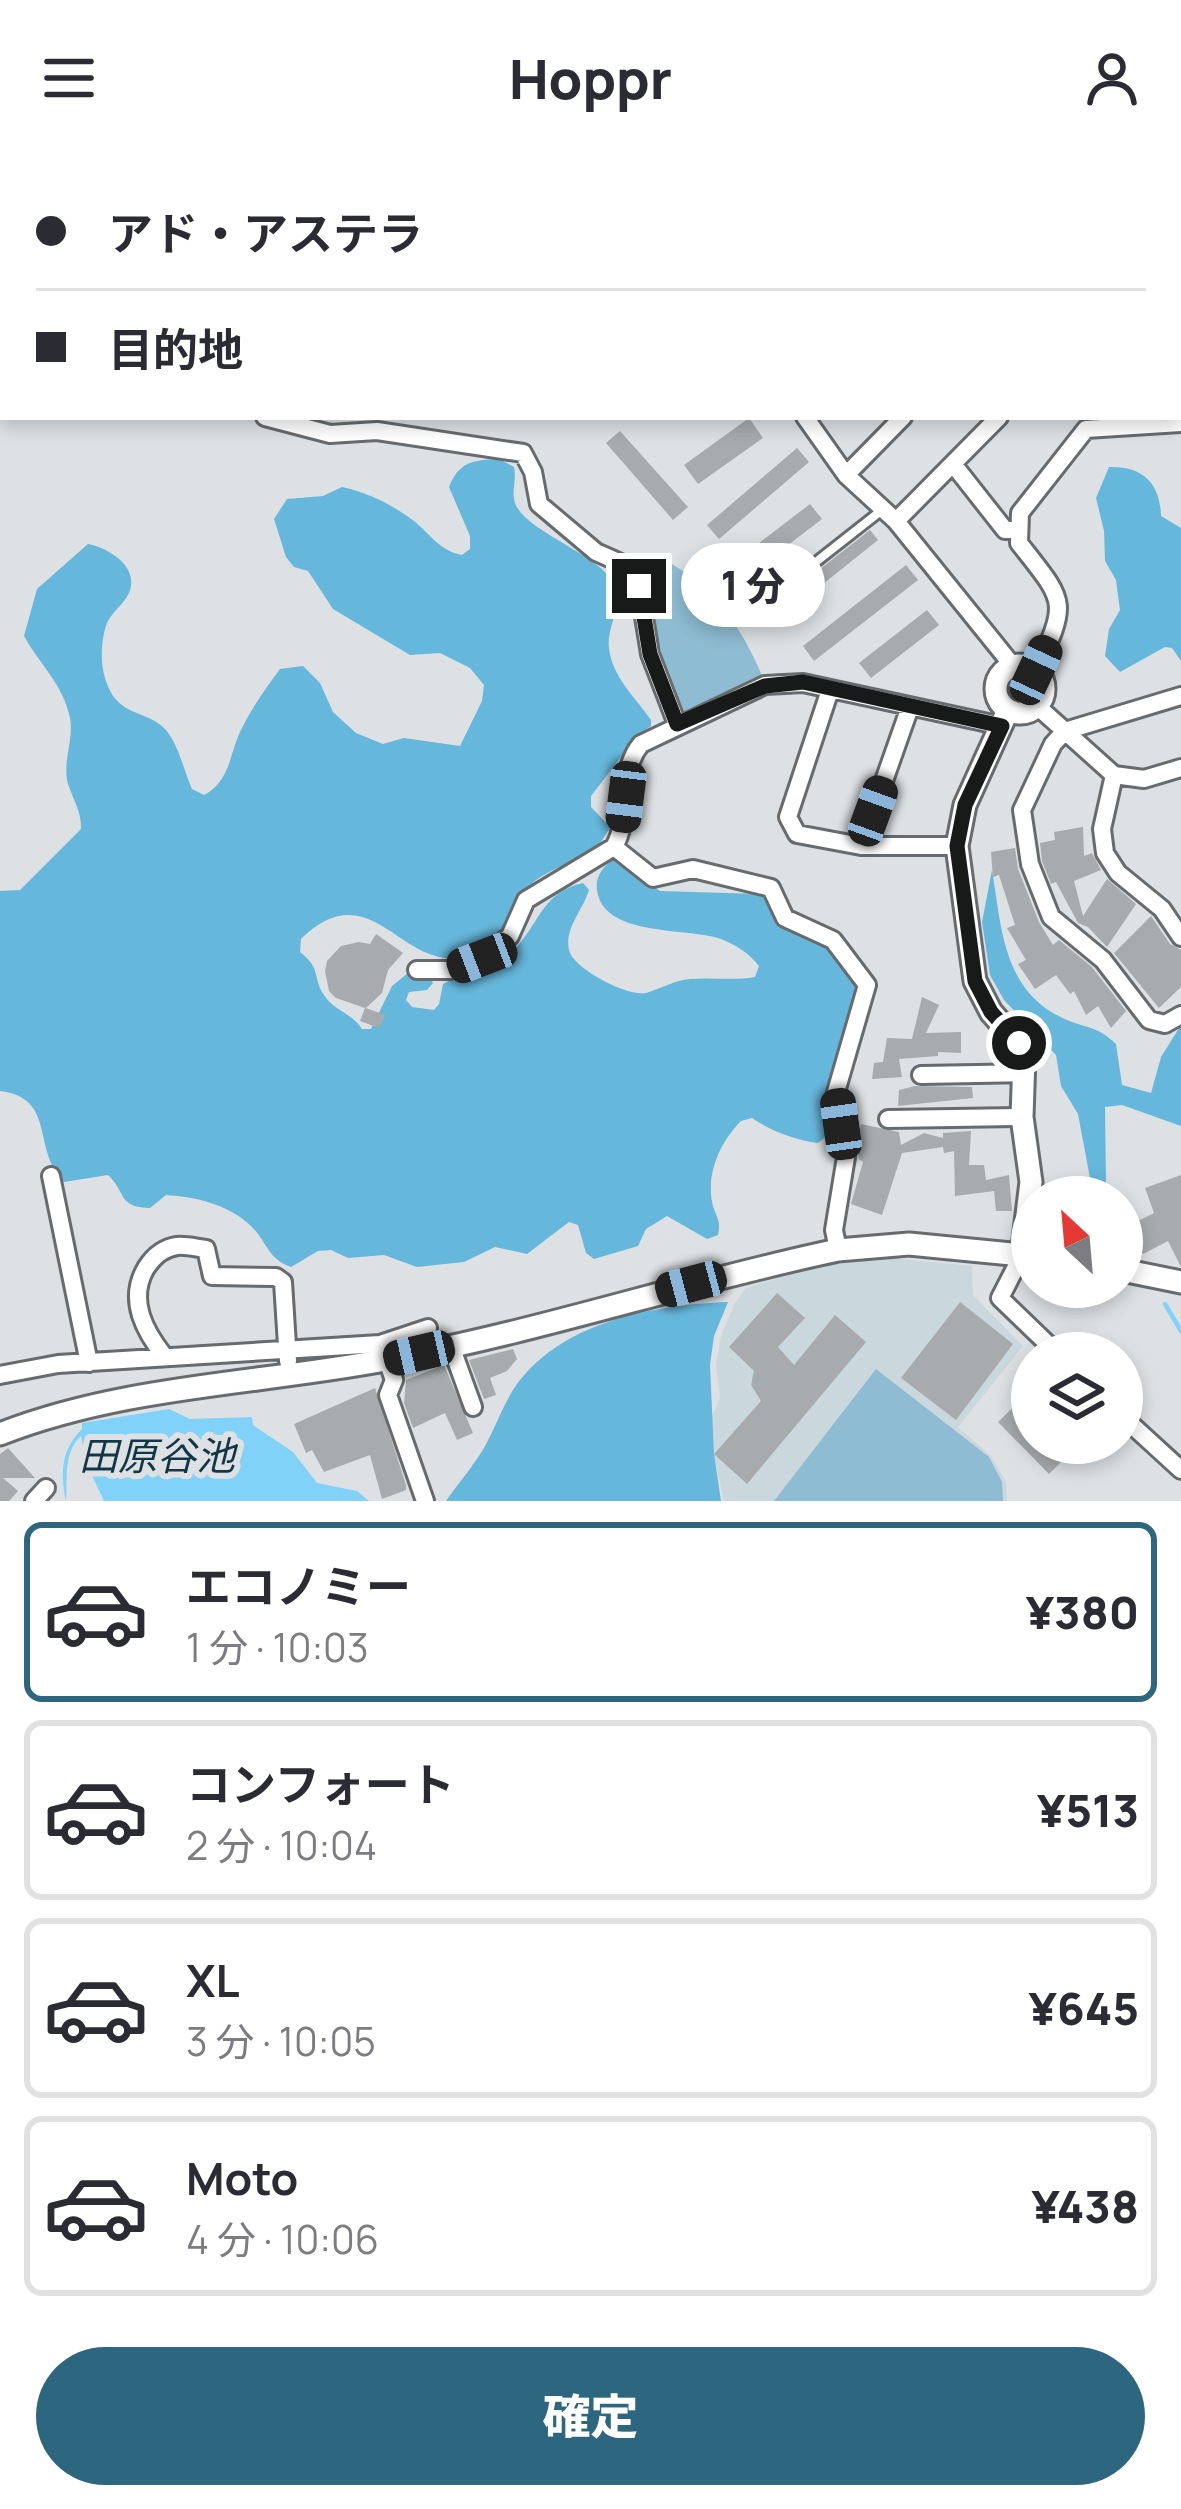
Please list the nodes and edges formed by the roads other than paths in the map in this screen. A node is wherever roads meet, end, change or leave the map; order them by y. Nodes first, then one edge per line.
1 (276, 420) edge
2 (807, 420) edge
3 (900, 420) edge
4 (996, 420) edge
5 (1181, 422) edge
6 (1083, 423) edge
7 (953, 464) junction
8 (846, 475) junction
9 (890, 515) junction
10 (1017, 530) junction
11 (756, 609) road end
12 (1024, 668) junction
13 (830, 690) junction
14 (1181, 696) edge
15 (1037, 706) junction
16 (910, 707) junction
17 (1005, 718) junction
18 (677, 724) junction
19 (1065, 731) junction
20 (1181, 768) edge
21 (1114, 775) junction
22 (861, 846) junction
23 (957, 846) junction
24 (614, 847) junction
25 (1181, 937) edge
26 (417, 970) dead end
27 (1181, 1015) edge
28 (1025, 1073) junction
29 (921, 1075) dead end
30 (1022, 1117) junction
31 (887, 1119) dead end
32 (51, 1176) dead end
33 (1030, 1176) edge
34 (838, 1250) junction
35 (1011, 1254) edge
36 (1143, 1274) edge
37 (1011, 1281) edge
38 (1181, 1282) edge
39 (428, 1328) dead end
40 (1035, 1332) edge
41 (451, 1346) junction
42 (285, 1351) junction
43 (165, 1358) junction
44 (387, 1360) junction
45 (89, 1364) junction
46 (0, 1375) edge
47 (291, 1375) junction
48 (473, 1407) dead end
49 (0, 1434) edge
50 (1143, 1435) edge
51 (1181, 1470) edge
52 (425, 1501) edge

1 - 18 street
2 - 8 street
3 - 8 street
4 - 7 street
5 - 6 street
6 - 10 street
7 - 9 street
7 - 10 street
8 - 9 street
9 - 11 lane
9 - 12 street
10 - 12 street
12 - 15 street
12 - 17 street
13 - 16 street
13 - 18 street
13 - 22 street
14 - 19 street
15 - 17 street
15 - 19 street
16 - 17 street
16 - 22 street
17 - 23 street
18 - 24 street
19 - 21 street
19 - 27 street
20 - 21 street
21 - 25 street
22 - 23 street
23 - 28 street
24 - 26 street
24 - 34 street
28 - 29 street
28 - 30 street
30 - 31 street
30 - 33 street
32 - 45 street
34 - 35 street
34 - 41 street
36 - 38 street
37 - 40 street
39 - 42 street
41 - 44 street
41 - 48 street
42 - 43 street
42 - 43 street
42 - 47 street
43 - 45 street
44 - 47 street
44 - 52 street
45 - 46 street
47 - 49 street
50 - 51 street

